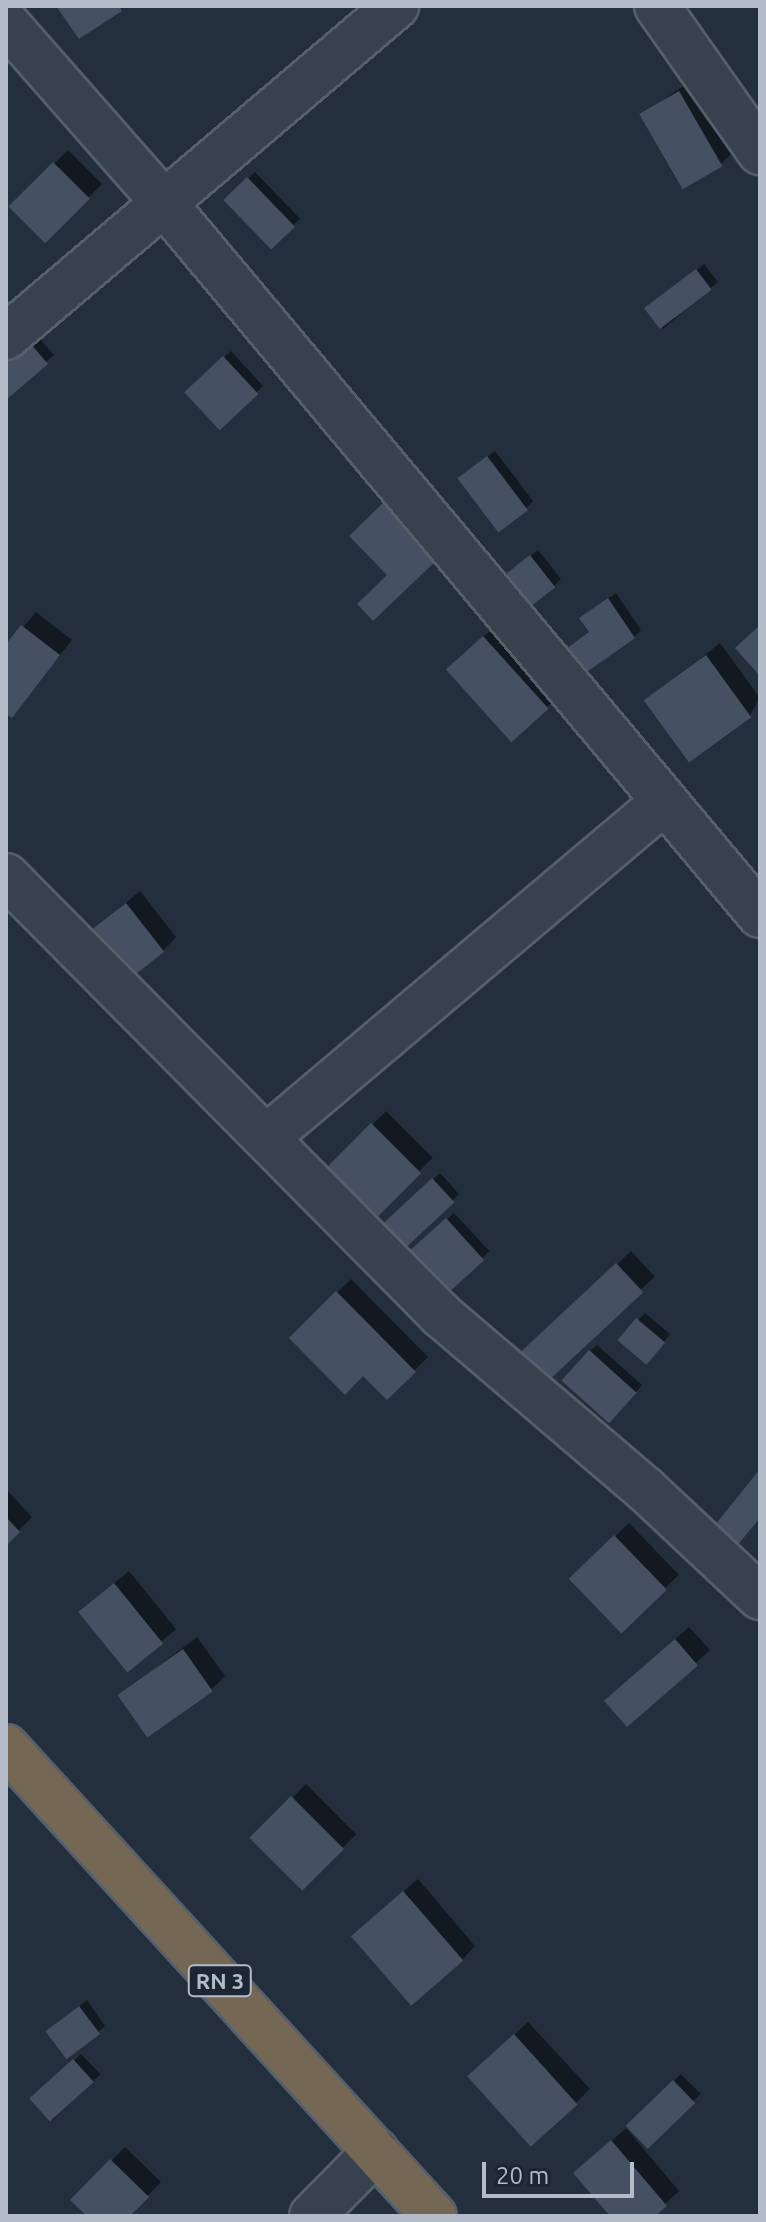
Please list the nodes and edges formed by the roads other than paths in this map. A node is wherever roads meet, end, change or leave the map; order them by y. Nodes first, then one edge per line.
1 (396, 6) edge
2 (657, 6) edge
3 (6, 23) edge
4 (760, 152) edge
5 (163, 202) junction
6 (6, 337) edge
7 (665, 801) junction
8 (6, 876) edge
9 (760, 915) edge
10 (266, 1138) junction
11 (760, 1597) edge
12 (6, 1747) edge
13 (376, 2151) junction
14 (312, 2216) edge
15 (434, 2216) edge

1 - 5 street
2 - 4 street
3 - 5 street
5 - 6 street
5 - 7 street
7 - 9 street
7 - 10 street
8 - 10 street
10 - 11 street
12 - 13 highway, RN 3
13 - 14 street
13 - 15 highway, RN 3

